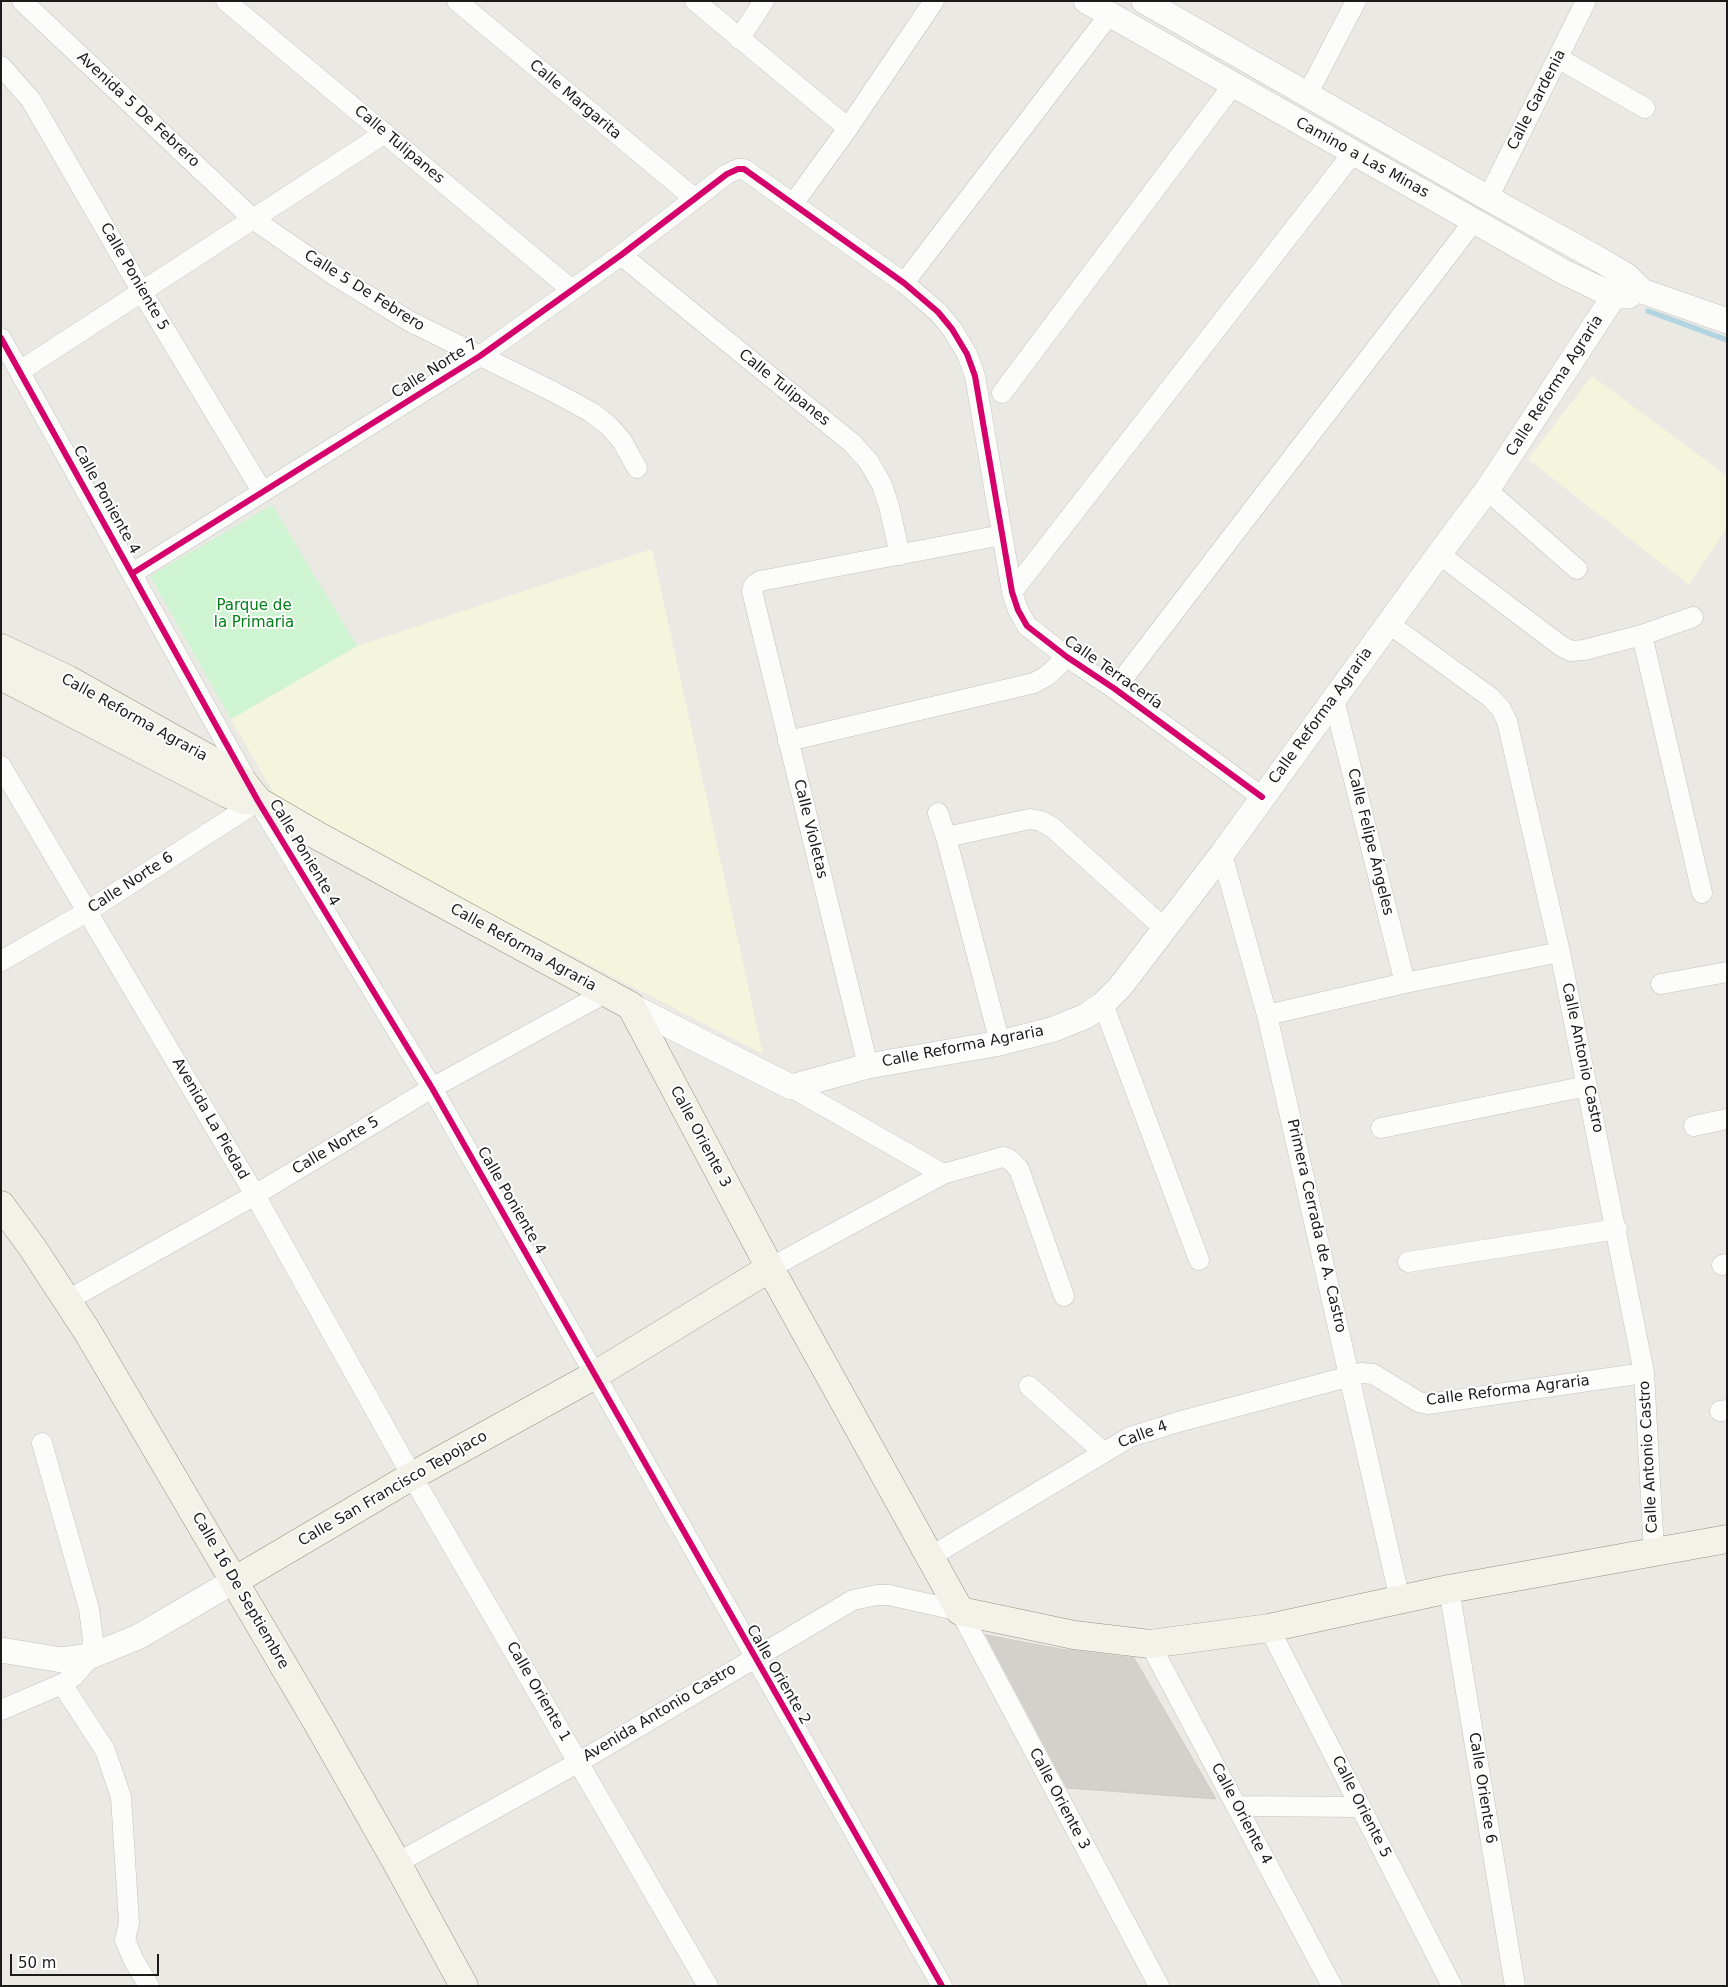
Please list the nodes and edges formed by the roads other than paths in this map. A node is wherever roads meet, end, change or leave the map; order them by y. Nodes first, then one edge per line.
1 (22, 1) edge
2 (226, 1) edge
3 (457, 1) edge
4 (695, 1) edge
5 (764, 1) edge
6 (934, 1) edge
7 (1086, 1) edge
8 (1356, 1) edge
9 (1586, 1) edge
10 (1147, 2) edge
11 (1109, 15) junction
12 (739, 39) junction
13 (1558, 58) junction
14 (1, 66) edge
15 (1233, 85) junction
16 (1307, 95) junction
17 (1645, 108) dead end
18 (848, 128) junction
19 (385, 133) junction
20 (1353, 153) junction
21 (738, 169) joint
22 (694, 198) junction
23 (1488, 198) junction
24 (793, 204) junction
25 (253, 219) junction
26 (1474, 221) junction
27 (621, 255) junction
28 (904, 283) junction
29 (1628, 287) junction
30 (572, 290) junction
31 (142, 292) junction
32 (1727, 321) edge
33 (1, 338) edge
34 (480, 356) junction
35 (20, 371) junction
36 (1002, 393) dead end
37 (637, 468) dead end
38 (1487, 490) junction
39 (262, 491) junction
40 (1002, 535) junction
41 (1439, 554) junction
42 (900, 555) junction
43 (1577, 568) dead end
44 (132, 573) junction
45 (1012, 592) junction
46 (1693, 617) dead end
47 (1388, 623) junction
48 (1642, 635) junction
49 (1, 648) edge
50 (1066, 657) junction
51 (1, 676) edge
52 (1115, 689) junction
53 (1334, 700) junction
54 (788, 741) junction
55 (1, 766) edge
56 (1262, 797) junction
57 (258, 801) junction
58 (938, 813) dead end
59 (946, 838) junction
60 (1222, 854) junction
61 (1702, 893) dead end
62 (88, 911) junction
63 (1164, 929) junction
64 (1560, 952) junction
65 (1, 961) edge
66 (1727, 972) edge
67 (1405, 983) junction
68 (1661, 984) dead end
69 (605, 993) junction
70 (1103, 1004) junction
71 (631, 1006) junction
72 (1267, 1015) junction
73 (1000, 1043) junction
74 (868, 1066) junction
75 (1587, 1086) junction
76 (791, 1087) junction
77 (432, 1088) junction
78 (1727, 1119) edge
79 (1694, 1126) dead end
80 (1381, 1128) dead end
81 (943, 1174) junction
82 (255, 1195) junction
83 (1, 1205) edge
84 (1617, 1228) junction
85 (1199, 1260) dead end
86 (1408, 1262) dead end
87 (770, 1268) junction
88 (1064, 1296) dead end
89 (68, 1300) junction
90 (1644, 1373) junction
91 (595, 1375) junction
92 (1350, 1377) junction
93 (1029, 1386) dead end
94 (42, 1443) dead end
95 (1103, 1452) junction
96 (412, 1476) junction
97 (1727, 1539) edge
98 (1654, 1552) junction
99 (930, 1557) junction
100 (234, 1581) junction
101 (1449, 1589) junction
102 (1400, 1600) junction
103 (960, 1611) junction
104 (1269, 1628) junction
105 (1150, 1644) junction
106 (1, 1650) edge
107 (91, 1656) junction
108 (754, 1658) junction
109 (62, 1684) junction
110 (1, 1710) edge
111 (579, 1762) junction
112 (1237, 1806) junction
113 (1361, 1807) junction
114 (397, 1863) junction
115 (149, 1986) edge
116 (464, 1986) edge
117 (708, 1986) edge
118 (942, 1986) edge
119 (1158, 1986) edge
120 (1332, 1986) edge
121 (1452, 1986) edge
122 (1515, 1986) edge

1 - 25 street, Avenida 5 De Febrero
2 - 19 street, Calle Tulipanes
3 - 22 street, Calle Margarita
4 - 12 street
5 - 12 street
6 - 18 street
7 - 11 street, Camino a Las Minas
8 - 16 street
9 - 13 street, Calle Gardenia
10 - 16 street, Camino a Las Minas
11 - 15 street, Camino a Las Minas
11 - 28 street
12 - 18 street
13 - 17 street
13 - 23 street, Calle Gardenia
14 - 31 street, Calle Poniente 5
15 - 20 street, Camino a Las Minas
15 - 36 street
16 - 23 street, Camino a Las Minas
18 - 24 street
19 - 25 street
19 - 30 street, Calle Tulipanes
20 - 26 street, Camino a Las Minas
20 - 45 street
21 - 22 street, Calle Norte 7
21 - 24 street, Calle Terracería
22 - 27 street, Calle Norte 7
23 - 29 street, Camino a Las Minas
24 - 28 street, Calle Terracería
25 - 31 street
25 - 34 street, Calle 5 De Febrero
26 - 29 street, Camino a Las Minas
26 - 52 street
27 - 30 street, Calle Norte 7
27 - 42 street, Calle Tulipanes
28 - 40 street, Calle Terracería
29 - 32 street, Camino a Las Minas
29 - 38 street, Calle Reforma Agraria
30 - 34 street, Calle Norte 7
31 - 35 street
31 - 39 street, Calle Poniente 5
33 - 35 street, Calle Poniente 4
34 - 37 street, Calle 5 De Febrero
34 - 39 street, Calle Norte 7
35 - 44 street, Calle Poniente 4
38 - 41 street, Calle Reforma Agraria
38 - 43 street
39 - 44 street, Calle Norte 7
40 - 42 street
40 - 45 street, Calle Terracería
41 - 47 street, Calle Reforma Agraria
41 - 48 street
42 - 54 street, Calle Violetas
44 - 57 street, Calle Poniente 4
45 - 50 street, Calle Terracería
46 - 48 street
47 - 53 street, Calle Reforma Agraria
47 - 64 street, Calle Antonio Castro
48 - 61 street
49 - 57 main road, Calle Reforma Agraria
50 - 52 street, Calle Terracería
50 - 54 street
51 - 57 main road, Calle Reforma Agraria
52 - 56 street, Calle Terracería
53 - 56 street, Calle Reforma Agraria
53 - 67 street, Calle Felipe Ángeles
54 - 74 street, Calle Violetas
55 - 62 street, Avenida La Piedad
56 - 60 street, Calle Reforma Agraria
57 - 62 street, Calle Norte 6
57 - 69 main road, Calle Reforma Agraria
57 - 77 street, Calle Poniente 4
58 - 59 street
59 - 63 street
59 - 73 street
60 - 63 street, Calle Reforma Agraria
60 - 72 street, Primera Cerrada de A. Castro
62 - 65 street, Calle Norte 6
62 - 82 street, Avenida La Piedad
63 - 70 street, Calle Reforma Agraria
64 - 67 street
64 - 75 street, Calle Antonio Castro
66 - 68 street
67 - 72 street
69 - 71 main road, Calle Reforma Agraria
69 - 77 street, Calle Norte 5
70 - 73 street, Calle Reforma Agraria
70 - 85 street
71 - 76 street, Calle Reforma Agraria
71 - 87 main road, Calle Oriente 3
72 - 92 street, Primera Cerrada de A. Castro
73 - 74 street, Calle Reforma Agraria
74 - 76 street, Calle Reforma Agraria
75 - 80 street
75 - 84 street, Calle Antonio Castro
76 - 81 street, Calle Reforma Agraria
77 - 82 street, Calle Norte 5
77 - 91 street, Calle Poniente 4
78 - 79 street
81 - 87 street
81 - 88 street
82 - 89 street, Calle Norte 5
82 - 96 street, Avenida La Piedad
83 - 89 main road, Calle 16 De Septiembre
84 - 86 street
84 - 90 street, Calle Antonio Castro
87 - 91 main road, Calle San Francisco Tepojaco
87 - 99 main road, Calle Oriente 3
89 - 100 main road, Calle 16 De Septiembre
90 - 92 street, Calle Reforma Agraria
90 - 98 street, Calle Antonio Castro
91 - 96 main road, Calle San Francisco Tepojaco
91 - 108 street, Calle Oriente 2
92 - 95 street, Calle 4
92 - 102 street, Primera Cerrada de A. Castro
93 - 95 street
94 - 107 street
95 - 99 street, Calle 4
96 - 100 main road, Calle San Francisco Tepojaco
96 - 111 street, Calle Oriente 1
97 - 98 main road
98 - 101 main road
99 - 103 main road, Calle Oriente 3
100 - 107 street, Calle San Francisco Tepojaco
100 - 114 main road, Calle 16 De Septiembre
101 - 102 main road
101 - 122 street, Calle Oriente 6
102 - 104 main road
103 - 105 main road
103 - 108 street, Avenida Antonio Castro
103 - 119 street, Calle Oriente 3
104 - 105 main road
104 - 113 street, Calle Oriente 5
105 - 112 street, Calle Oriente 4
106 - 107 street, Calle San Francisco Tepojaco
107 - 109 street
108 - 111 street, Avenida Antonio Castro
108 - 118 street, Calle Oriente 2
109 - 110 street
109 - 115 street
111 - 114 street, Avenida Antonio Castro
111 - 117 street, Calle Oriente 1
112 - 113 street
112 - 120 street, Calle Oriente 4
113 - 121 street, Calle Oriente 5
114 - 116 main road, Calle 16 De Septiembre

